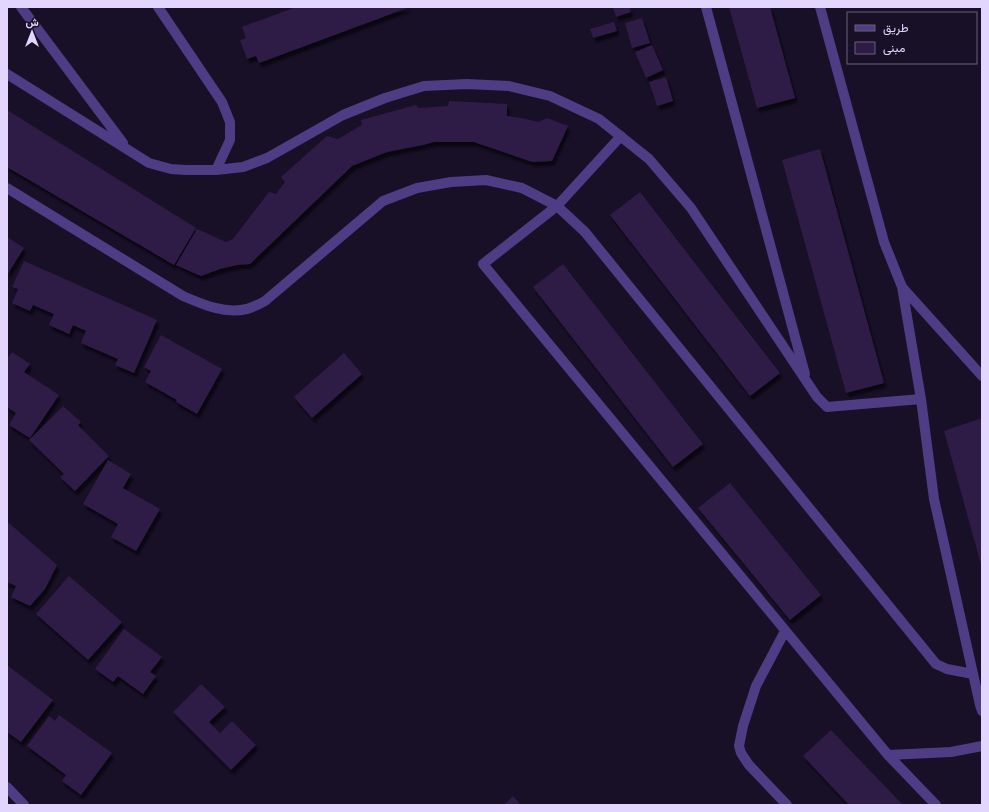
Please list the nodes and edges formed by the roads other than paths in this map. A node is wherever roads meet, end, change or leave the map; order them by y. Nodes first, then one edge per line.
1 (21, 7) edge
2 (158, 7) edge
3 (706, 7) edge
4 (820, 7) edge
5 (7, 74) edge
6 (620, 136) junction
7 (126, 148) junction
8 (216, 170) junction
9 (7, 188) edge
10 (557, 206) junction
11 (902, 288) junction
12 (982, 376) edge
13 (808, 383) junction
14 (921, 400) junction
15 (785, 631) junction
16 (973, 674) junction
17 (982, 711) edge
18 (982, 746) edge
19 (888, 755) junction
20 (7, 787) edge
21 (24, 805) edge
22 (787, 805) edge
23 (936, 805) edge

1 - 7 street
2 - 8 street
3 - 13 street
4 - 11 street
5 - 7 street
6 - 8 street
6 - 10 street
6 - 13 street
7 - 8 street
9 - 10 street
10 - 15 street
10 - 16 street
11 - 12 street
11 - 14 street
13 - 14 street
14 - 16 street
15 - 19 street
15 - 22 street
16 - 17 street
18 - 19 street
19 - 23 street
20 - 21 street

